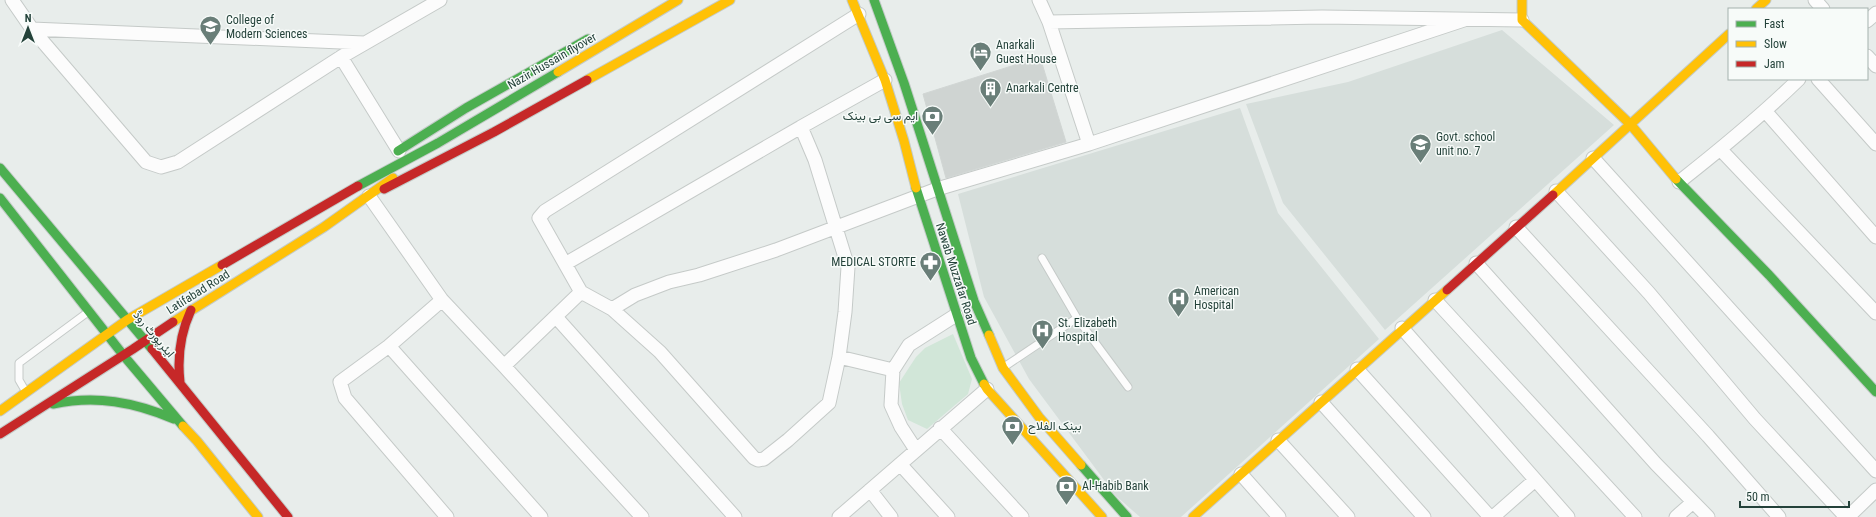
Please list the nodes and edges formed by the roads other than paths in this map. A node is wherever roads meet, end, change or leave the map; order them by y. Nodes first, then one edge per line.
1 (12, 0) edge
2 (440, 0) edge
3 (678, 0) edge
4 (730, 0) edge
5 (852, 0) edge
6 (874, 0) edge
7 (1039, 0) edge
8 (1522, 0) edge
9 (1766, 0) edge
10 (1814, 0) edge
11 (1757, 8) edge
12 (1822, 8) edge
13 (1876, 13) edge
14 (859, 14) junction
15 (1464, 20) junction
16 (1522, 20) junction
17 (1868, 20) edge
18 (1049, 22) junction
19 (32, 29) junction
20 (598, 33) dead end
21 (1728, 35) edge
22 (364, 43) junction
23 (341, 57) junction
24 (1868, 57) edge
25 (1876, 66) edge
26 (885, 80) junction
27 (1798, 80) edge
28 (1819, 80) edge
29 (1766, 112) junction
30 (1631, 125) junction
31 (801, 127) junction
32 (438, 143) junction
33 (1089, 144) junction
34 (1876, 144) edge
35 (1721, 150) junction
36 (396, 153) joint
37 (1593, 158) junction
38 (379, 164) dead end
39 (0, 168) edge
40 (1680, 182) junction
41 (937, 189) junction
42 (1556, 191) junction
43 (369, 196) junction
44 (918, 196) junction
45 (0, 198) edge
46 (1516, 227) junction
47 (835, 228) junction
48 (1876, 237) edge
49 (238, 256) junction
50 (1042, 258) dead end
51 (1476, 263) junction
52 (565, 264) junction
53 (581, 292) junction
54 (442, 300) junction
55 (1435, 300) junction
56 (612, 309) junction
57 (191, 310) junction
58 (90, 311) junction
59 (1876, 313) edge
60 (956, 315) junction
61 (556, 317) junction
62 (1077, 318) junction
63 (127, 320) junction
64 (1402, 328) junction
65 (108, 335) junction
66 (144, 342) junction
67 (389, 346) junction
68 (124, 356) junction
69 (839, 357) junction
70 (504, 366) junction
71 (1003, 368) junction
72 (1357, 369) junction
73 (892, 370) junction
74 (180, 382) junction
75 (1128, 387) dead end
76 (987, 389) junction
77 (1876, 392) edge
78 (26, 393) junction
79 (1321, 402) junction
80 (38, 408) junction
81 (0, 411) edge
82 (179, 422) junction
83 (940, 428) junction
84 (0, 434) edge
85 (1278, 440) junction
86 (916, 450) junction
87 (900, 464) junction
88 (1876, 471) edge
89 (1241, 474) junction
90 (1535, 480) junction
91 (870, 490) junction
92 (1876, 490) edge
93 (1693, 502) junction
94 (1195, 516) edge
95 (258, 517) edge
96 (288, 517) edge
97 (447, 517) edge
98 (541, 517) edge
99 (642, 517) edge
100 (736, 517) edge
101 (839, 517) edge
102 (891, 517) edge
103 (948, 517) edge
104 (1022, 517) edge
105 (1102, 517) edge
106 (1127, 517) edge
107 (1280, 517) edge
108 (1348, 517) edge
109 (1424, 517) edge
110 (1491, 517) edge
111 (1568, 517) edge
112 (1635, 517) edge
113 (1676, 517) edge
114 (1708, 517) edge
115 (1779, 517) edge
116 (1847, 517) edge

1 - 19 street
2 - 22 street
3 - 32 street, Nazir Hussain flyover
4 - 43 street
5 - 14 street, Nawab Muzzafar Road
6 - 41 street, Nawab Muzzafar Road
7 - 18 street
8 - 16 street
9 - 11 street
10 - 12 street
13 - 17 street
14 - 26 street, Nawab Muzzafar Road
14 - 52 street
15 - 16 street
15 - 18 street
15 - 33 street
16 - 30 street
18 - 33 street
19 - 22 street
19 - 23 street
20 - 36 street
21 - 30 street
22 - 23 street
23 - 36 street
24 - 25 street
26 - 31 street
26 - 44 street, Nawab Muzzafar Road
27 - 29 street
28 - 34 street
29 - 35 street
29 - 48 street
30 - 37 street
30 - 40 street
31 - 47 street
31 - 52 street
32 - 43 street
32 - 49 street
33 - 41 street
35 - 40 street
35 - 59 street
37 - 42 street
37 - 88 street
38 - 49 street
39 - 63 street, ایئرپورٹ روڈ
40 - 77 street
41 - 44 street
41 - 71 street, Nawab Muzzafar Road
42 - 46 street
42 - 116 street
43 - 54 street
43 - 57 street, Latifabad Road
44 - 47 street
44 - 60 street, Nawab Muzzafar Road
45 - 58 street
46 - 51 street
46 - 115 street
47 - 56 street
47 - 69 street
49 - 63 street, Latifabad Road
50 - 62 lane
51 - 55 street
51 - 93 street
52 - 53 street
53 - 56 street
53 - 61 street
54 - 67 street
54 - 70 street
55 - 64 street
55 - 112 street
56 - 69 street
57 - 66 street, Latifabad Road
57 - 74 street
58 - 65 street
58 - 78 lane
60 - 73 street
60 - 76 street, Nawab Muzzafar Road
61 - 70 street
61 - 100 street
62 - 71 lane
62 - 75 lane
63 - 65 street, Latifabad Road
63 - 66 street, ایئرپورٹ روڈ
64 - 72 street
64 - 90 street
65 - 68 street
65 - 78 street, Latifabad Road
66 - 68 street, Latifabad Road
66 - 74 street, ایئرپورٹ روڈ
67 - 97 street
67 - 98 street
68 - 80 street, Latifabad Road
68 - 82 street
69 - 73 street
70 - 99 street
71 - 106 street, Nawab Muzzafar Road
72 - 79 street
72 - 110 street
73 - 86 street
74 - 96 street, ایئرپورٹ روڈ
76 - 83 street
76 - 105 street, Nawab Muzzafar Road
78 - 81 street, Latifabad Road
79 - 85 street
79 - 109 street
80 - 82 street
80 - 84 street, Latifabad Road
82 - 95 street
83 - 86 street
83 - 104 street
85 - 89 street
85 - 108 street
86 - 87 street
87 - 91 street
87 - 103 street
89 - 94 street
89 - 107 street
90 - 110 street
90 - 111 street
91 - 101 street
91 - 102 street
92 - 116 street
93 - 113 street
93 - 114 street

